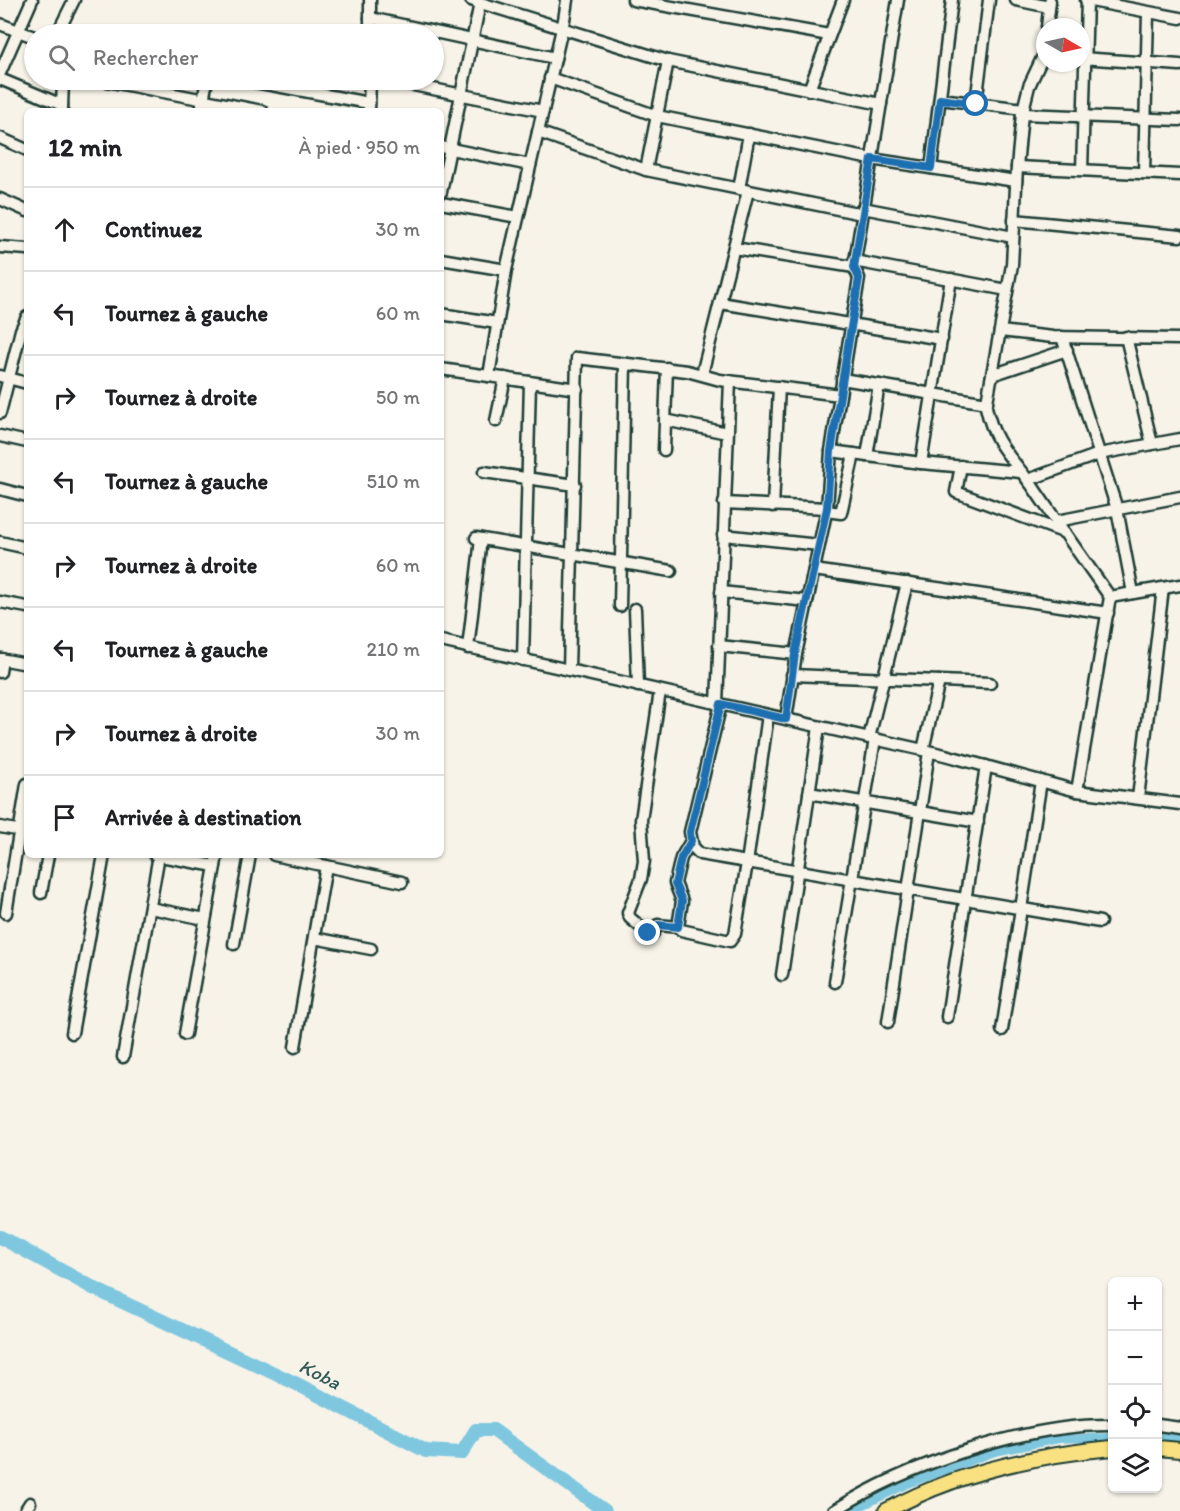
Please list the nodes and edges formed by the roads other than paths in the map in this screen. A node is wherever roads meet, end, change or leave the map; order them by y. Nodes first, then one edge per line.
1 (32, 0) edge
2 (74, 0) edge
3 (370, 0) edge
4 (567, 0) edge
5 (633, 0) edge
6 (843, 0) edge
7 (898, 0) edge
8 (952, 0) edge
9 (989, 0) edge
10 (1016, 0) edge
11 (1087, 0) edge
12 (475, 2) edge
13 (1050, 3) edge
14 (1148, 13) junction
15 (370, 18) junction
16 (1048, 18) edge
17 (1086, 18) edge
18 (1180, 18) edge
19 (0, 24) edge
20 (62, 24) edge
21 (370, 24) edge
22 (398, 24) edge
23 (562, 28) junction
24 (19, 31) junction
25 (24, 33) edge
26 (444, 34) edge
27 (829, 35) junction
28 (472, 40) junction
29 (555, 58) junction
30 (1090, 59) edge
31 (668, 61) junction
32 (1147, 63) junction
33 (1180, 65) edge
34 (1036, 72) edge
35 (1083, 72) edge
36 (0, 73) edge
37 (550, 78) junction
38 (0, 80) edge
39 (63, 90) edge
40 (155, 90) edge
41 (205, 90) edge
42 (290, 90) edge
43 (370, 90) edge
44 (440, 90) edge
45 (809, 90) junction
46 (461, 94) junction
47 (203, 99) junction
48 (940, 99) junction
49 (880, 104) junction
50 (976, 104) junction
51 (369, 107) edge
52 (62, 108) edge
53 (202, 108) edge
54 (247, 108) edge
55 (543, 111) junction
56 (1023, 112) junction
57 (657, 116) junction
58 (1084, 116) junction
59 (1145, 119) junction
60 (1180, 120) edge
61 (538, 132) junction
62 (749, 134) junction
63 (0, 138) edge
64 (446, 147) edge
65 (24, 149) edge
66 (872, 159) junction
67 (444, 165) edge
68 (530, 165) junction
69 (1017, 166) junction
70 (931, 168) junction
71 (646, 170) junction
72 (1082, 170) junction
73 (1144, 173) junction
74 (1180, 175) edge
75 (1016, 181) junction
76 (744, 190) junction
77 (0, 199) edge
78 (444, 204) edge
79 (24, 210) edge
80 (863, 211) junction
81 (518, 217) junction
82 (1014, 220) junction
83 (1180, 236) edge
84 (1013, 237) junction
85 (0, 247) edge
86 (734, 248) junction
87 (24, 249) edge
88 (444, 260) edge
89 (854, 264) junction
90 (506, 270) junction
91 (951, 279) junction
92 (1007, 290) junction
93 (720, 303) junction
94 (444, 314) edge
95 (497, 323) junction
96 (851, 324) junction
97 (24, 331) edge
98 (1000, 331) junction
99 (1062, 337) junction
100 (1126, 337) junction
101 (942, 339) junction
102 (1180, 339) edge
103 (1067, 351) junction
104 (625, 364) junction
105 (668, 368) junction
106 (444, 369) edge
107 (702, 374) junction
108 (992, 375) junction
109 (489, 376) junction
110 (4, 378) edge
111 (505, 378) junction
112 (842, 379) junction
113 (730, 381) junction
114 (24, 382) edge
115 (530, 382) junction
116 (879, 385) junction
117 (779, 387) junction
118 (577, 389) junction
119 (933, 394) junction
120 (840, 395) junction
121 (987, 403) junction
122 (0, 413) edge
123 (665, 420) junction
124 (496, 421) dead end
125 (727, 433) junction
126 (0, 436) edge
127 (1180, 439) edge
128 (24, 441) edge
129 (1152, 444) junction
130 (664, 450) dead end
131 (831, 451) junction
132 (854, 454) junction
133 (1099, 454) junction
134 (867, 456) junction
135 (921, 463) junction
136 (961, 466) junction
137 (484, 472) dead end
138 (1025, 476) junction
139 (528, 478) junction
140 (574, 485) junction
141 (0, 489) edge
142 (24, 495) edge
143 (1180, 497) edge
144 (724, 503) junction
145 (773, 506) junction
146 (1117, 509) junction
147 (827, 510) junction
148 (1057, 521) junction
149 (1065, 532) junction
150 (723, 535) junction
151 (0, 542) edge
152 (819, 545) junction
153 (24, 547) edge
154 (526, 547) junction
155 (573, 555) junction
156 (620, 563) junction
157 (814, 570) junction
158 (671, 571) dead end
159 (907, 583) junction
160 (1180, 585) edge
161 (1163, 588) junction
162 (721, 592) junction
163 (1133, 593) junction
164 (1110, 597) junction
165 (807, 601) junction
166 (0, 602) edge
167 (24, 606) edge
168 (620, 606) dead end
169 (635, 609) dead end
170 (1108, 613) junction
171 (444, 642) edge
172 (719, 646) junction
173 (468, 648) junction
174 (795, 654) junction
175 (1, 659) edge
176 (523, 660) junction
177 (24, 663) edge
178 (569, 670) junction
179 (0, 672) edge
180 (792, 675) junction
181 (884, 678) junction
182 (939, 681) junction
183 (990, 683) dead end
184 (638, 686) junction
185 (660, 691) junction
186 (719, 704) junction
187 (768, 715) junction
188 (786, 719) junction
189 (819, 727) junction
190 (872, 739) junction
191 (926, 751) junction
192 (986, 766) junction
193 (1041, 781) junction
194 (1077, 791) junction
195 (809, 793) junction
196 (1138, 798) junction
197 (865, 802) junction
198 (1180, 804) edge
199 (920, 812) junction
200 (978, 822) junction
201 (0, 827) edge
202 (23, 832) edge
203 (691, 841) junction
204 (47, 858) edge
205 (103, 858) edge
206 (158, 858) edge
207 (193, 858) edge
208 (249, 858) edge
209 (288, 858) edge
210 (216, 860) edge
211 (747, 863) junction
212 (326, 866) junction
213 (797, 871) junction
214 (852, 880) junction
215 (402, 882) dead end
216 (908, 890) junction
217 (41, 893) dead end
218 (965, 900) junction
219 (150, 908) junction
220 (1021, 909) junction
221 (6, 913) dead end
222 (205, 919) junction
223 (1100, 922) dead end
224 (678, 927) junction
225 (314, 938) junction
226 (234, 944) dead end
227 (371, 949) dead end
228 (782, 975) dead end
229 (835, 982) dead end
230 (947, 1017) dead end
231 (888, 1022) dead end
232 (1002, 1030) dead end
233 (72, 1033) dead end
234 (185, 1034) dead end
235 (295, 1047) dead end
236 (123, 1057) dead end
237 (1108, 1425) edge
238 (1162, 1426) edge
239 (1180, 1428) edge
240 (1108, 1448) edge
241 (1162, 1448) edge
242 (1180, 1450) edge
243 (834, 1511) edge
244 (886, 1511) edge

1 - 24 street
2 - 20 street
3 - 15 street
4 - 23 street
5 - 27 street
6 - 27 street
7 - 49 street
8 - 48 street
9 - 50 street
10 - 13 street
11 - 14 street
11 - 17 street
12 - 23 street
12 - 28 street
13 - 16 street
14 - 18 street
14 - 32 street
15 - 21 street
15 - 22 street
19 - 24 street
23 - 29 street
23 - 31 street
24 - 25 street
24 - 36 street
26 - 28 street
27 - 45 street
28 - 29 street
28 - 46 street
29 - 37 street
30 - 32 street
31 - 45 street
31 - 57 street
32 - 33 street
32 - 59 street
34 - 56 street
35 - 58 street
37 - 55 street
37 - 57 street
38 - 52 street
39 - 52 street
40 - 47 street
41 - 47 street
42 - 51 street
43 - 51 street
44 - 46 street
45 - 49 street
46 - 55 street
46 - 64 street
47 - 53 street
47 - 54 street
48 - 50 street
48 - 70 street
49 - 66 street
50 - 56 street
55 - 61 street
56 - 58 street
56 - 69 street
57 - 62 street
57 - 71 street
58 - 59 street
58 - 72 street
59 - 60 street
59 - 73 street
61 - 68 street
61 - 71 street
62 - 66 street
62 - 76 street
63 - 65 street
64 - 67 street
64 - 68 street
66 - 70 street
66 - 80 street
68 - 81 street
69 - 72 street
69 - 75 street
70 - 75 street
71 - 76 street
72 - 73 street
73 - 74 street
75 - 82 street
76 - 80 street
76 - 86 street
77 - 79 street
78 - 81 street
80 - 84 street
80 - 89 street
81 - 90 street
82 - 83 street
82 - 84 street
84 - 92 street
85 - 87 street
86 - 89 street
86 - 93 street
88 - 90 street
89 - 91 street
89 - 96 street
90 - 95 street
91 - 92 street
91 - 101 street
92 - 98 street
93 - 96 street
93 - 107 street
94 - 95 street
95 - 109 street
96 - 101 street
96 - 112 street
97 - 110 street
98 - 99 street
98 - 108 street
99 - 100 street
99 - 103 street
100 - 102 street
100 - 129 street
101 - 119 street
103 - 108 street
103 - 133 street
104 - 105 street
104 - 118 street
104 - 156 street
105 - 107 street
105 - 123 street
106 - 109 street
107 - 113 street
108 - 121 street
109 - 111 street
110 - 114 street
110 - 122 street
111 - 115 street
111 - 124 street
112 - 116 street
112 - 120 street
113 - 117 street
113 - 125 street
115 - 118 street
115 - 139 street
116 - 119 street
116 - 134 street
117 - 120 street
117 - 145 street
118 - 140 street
119 - 121 street
119 - 135 street
120 - 131 street
121 - 138 street
123 - 125 street
123 - 130 street
125 - 144 street
126 - 128 street
127 - 129 street
129 - 133 street
131 - 132 street
131 - 147 street
132 - 134 street
132 - 147 street
133 - 138 street
133 - 146 street
134 - 135 street
135 - 136 street
136 - 138 street
136 - 149 street
137 - 139 street
138 - 148 street
139 - 140 street
139 - 154 street
140 - 155 street
141 - 142 street
143 - 146 street
144 - 145 street
144 - 150 street
145 - 147 street
146 - 148 street
146 - 163 street
147 - 152 street
148 - 149 street
149 - 164 street
150 - 152 street
150 - 162 street
151 - 153 street
152 - 157 street
154 - 155 street
154 - 173 street
154 - 176 street
155 - 156 street
155 - 178 street
156 - 158 street
156 - 168 street
157 - 159 street
157 - 165 street
159 - 170 street
159 - 181 street
160 - 161 street
161 - 163 street
161 - 196 street
162 - 165 street
162 - 172 street
163 - 164 street
164 - 170 street
165 - 174 street
166 - 167 street
169 - 184 street
170 - 194 street
171 - 173 street
172 - 174 street
172 - 186 street
173 - 176 street
174 - 180 street
175 - 177 street
175 - 179 street
176 - 178 street
178 - 184 street
180 - 181 street
180 - 188 street
181 - 182 street
181 - 190 street
182 - 183 street
182 - 191 street
184 - 185 street
185 - 186 street
185 - 224 street
186 - 187 street
186 - 203 street
187 - 188 street
187 - 211 street
188 - 189 street
189 - 190 street
189 - 195 street
190 - 191 street
190 - 197 street
191 - 192 street
191 - 199 street
192 - 193 street
192 - 200 street
193 - 194 street
193 - 220 street
194 - 196 street
195 - 197 street
195 - 213 street
196 - 198 street
197 - 199 street
197 - 214 street
199 - 200 street
199 - 216 street
200 - 218 street
201 - 202 street
202 - 221 street
203 - 211 street
203 - 224 street
204 - 217 street
205 - 233 street
206 - 219 street
207 - 210 street
208 - 226 street
209 - 212 street
210 - 222 street
211 - 213 street
211 - 224 street
212 - 215 street
212 - 225 street
213 - 214 street
213 - 228 street
214 - 216 street
214 - 229 street
216 - 218 street
216 - 231 street
218 - 220 street
218 - 230 street
219 - 222 street
219 - 236 street
220 - 223 street
220 - 232 street
222 - 234 street
225 - 227 street
225 - 235 street
237 - 243 street
238 - 239 street
240 - 244 main road
241 - 242 main road

